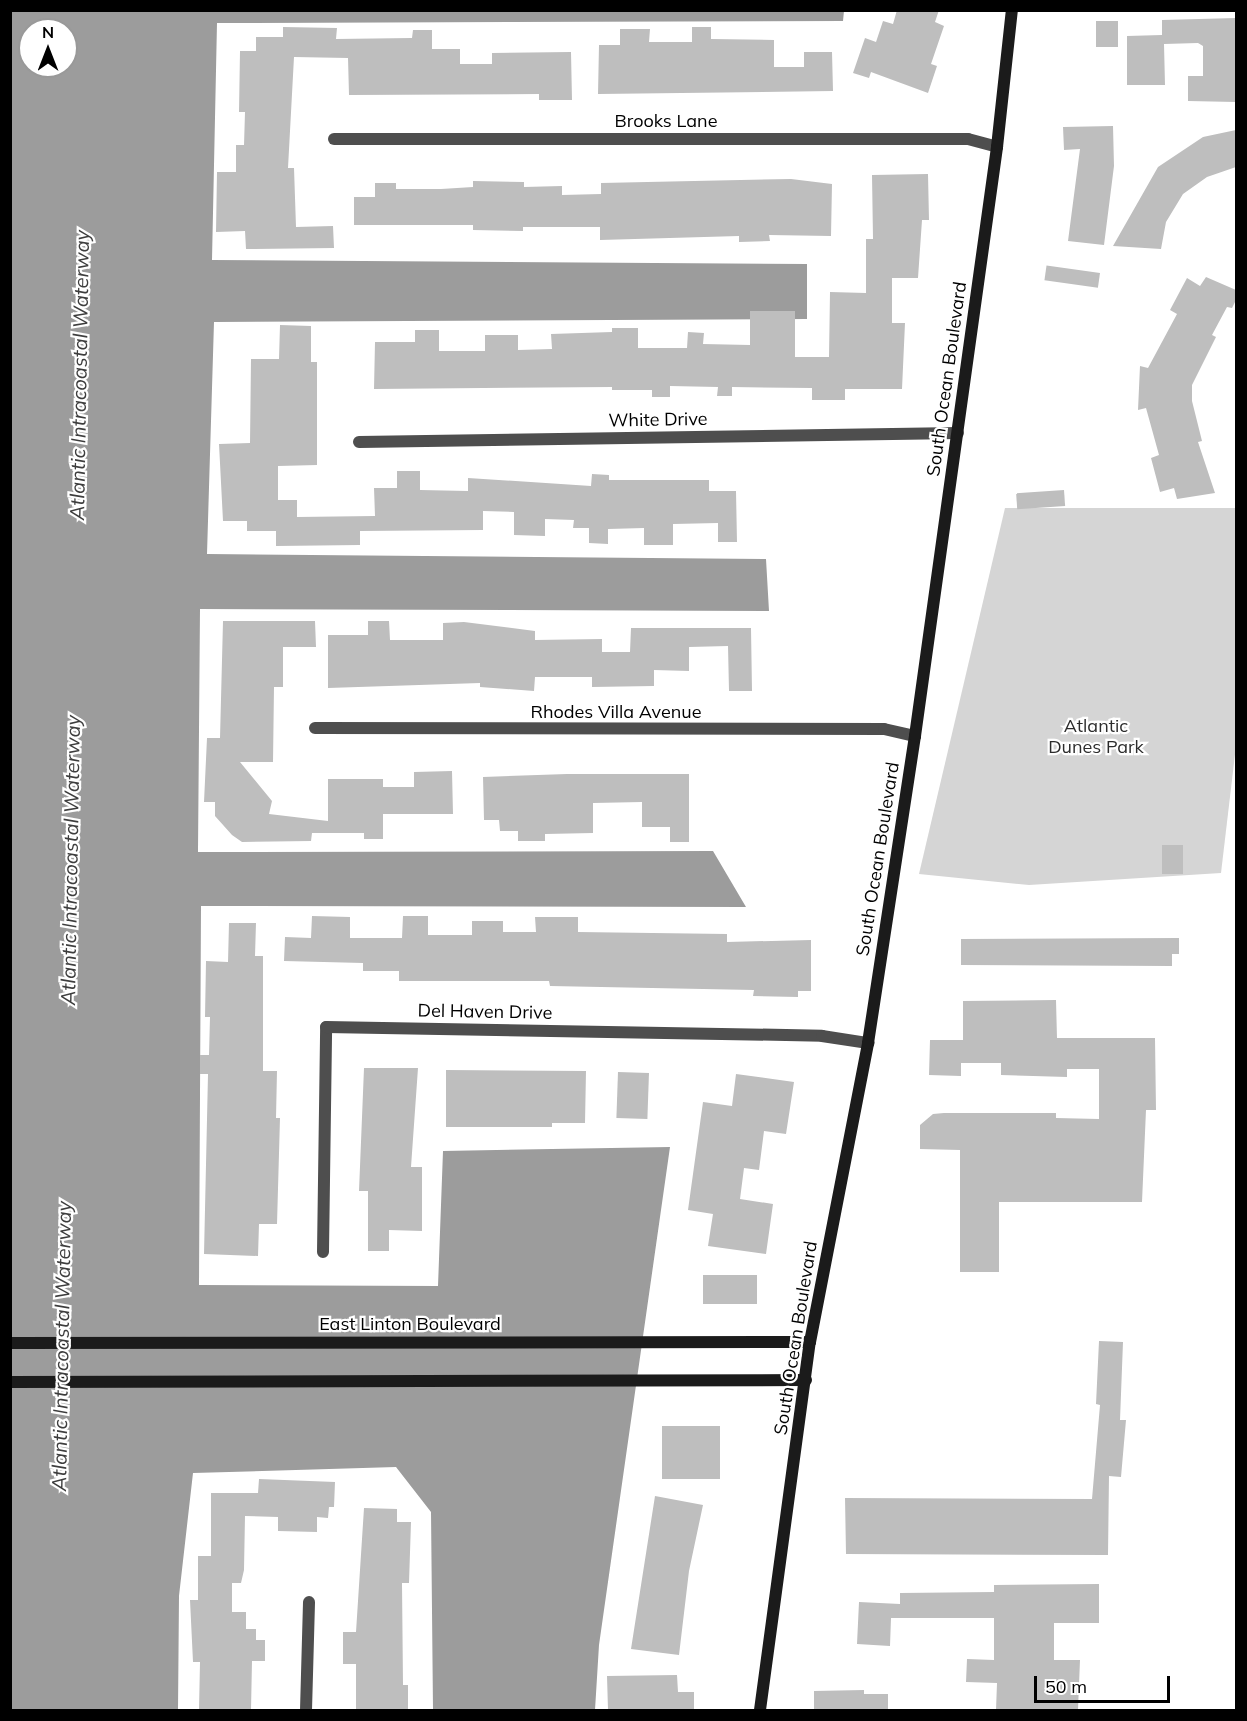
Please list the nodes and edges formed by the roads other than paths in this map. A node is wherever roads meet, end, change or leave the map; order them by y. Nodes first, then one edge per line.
1 (1012, 10) edge
2 (334, 139) dead end
3 (997, 147) junction
4 (958, 433) junction
5 (359, 442) dead end
6 (315, 728) dead end
7 (915, 736) junction
8 (867, 1043) junction
9 (323, 1252) dead end
10 (810, 1342) junction
11 (10, 1343) edge
12 (806, 1380) junction
13 (10, 1382) edge
14 (309, 1602) dead end
15 (306, 1710) edge
16 (759, 1710) edge

1 - 3 main road, South Ocean Boulevard
2 - 3 street, Brooks Lane
3 - 4 main road, South Ocean Boulevard
4 - 5 street, White Drive
4 - 7 main road, South Ocean Boulevard
6 - 7 street, Rhodes Villa Avenue
7 - 8 main road, South Ocean Boulevard
8 - 9 street, Del Haven Drive
8 - 10 main road, South Ocean Boulevard
10 - 11 main road, East Linton Boulevard
10 - 12 main road, South Ocean Boulevard
12 - 13 main road
12 - 16 main road, South Ocean Boulevard
14 - 15 street

